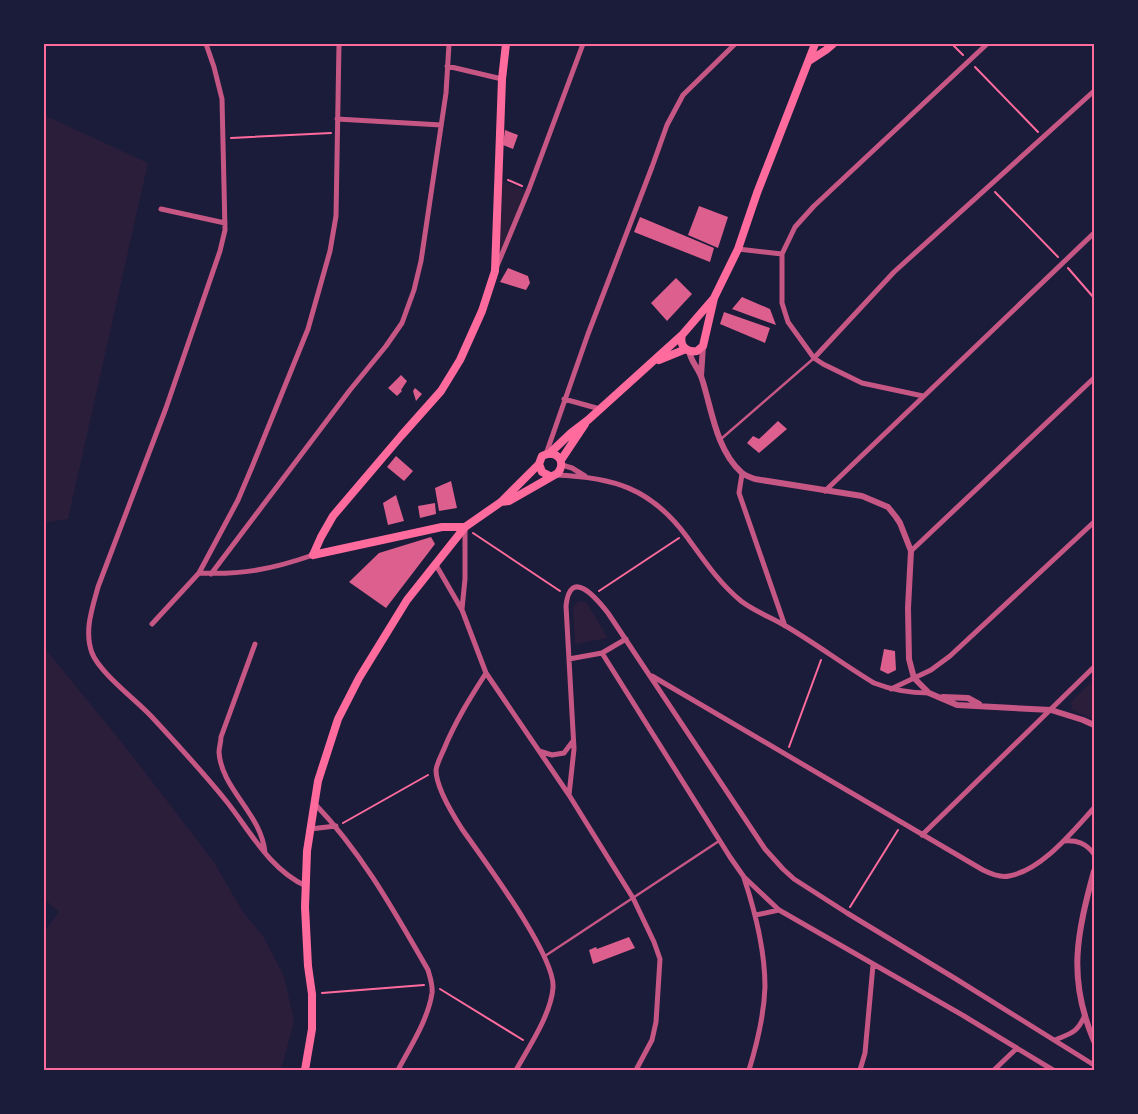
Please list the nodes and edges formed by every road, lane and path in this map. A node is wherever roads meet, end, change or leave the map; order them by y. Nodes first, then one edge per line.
1 (206, 44) edge
2 (339, 44) edge
3 (449, 44) edge
4 (506, 44) edge
5 (583, 44) edge
6 (735, 44) edge
7 (815, 44) edge
8 (833, 44) edge
9 (952, 44) edge
10 (987, 44) edge
11 (809, 60) junction
12 (968, 60) junction
13 (447, 66) junction
14 (502, 78) junction
15 (1094, 91) edge
16 (337, 119) junction
17 (441, 125) junction
18 (337, 133) junction
19 (1043, 137) junction
20 (223, 138) junction
21 (498, 176) junction
22 (989, 186) junction
23 (529, 189) junction
24 (161, 208) dead end
25 (225, 223) junction
26 (1094, 233) edge
27 (738, 249) junction
28 (782, 254) junction
29 (1063, 262) junction
30 (495, 271) junction
31 (714, 298) junction
32 (1094, 298) edge
33 (685, 333) junction
34 (704, 342) junction
35 (687, 350) junction
36 (814, 358) junction
37 (651, 364) junction
38 (701, 376) junction
39 (1094, 378) edge
40 (923, 396) junction
41 (564, 399) junction
42 (600, 409) junction
43 (588, 420) junction
44 (720, 440) junction
45 (548, 453) junction
46 (561, 462) junction
47 (539, 464) junction
48 (742, 474) junction
49 (552, 476) junction
50 (585, 477) junction
51 (825, 491) junction
52 (501, 502) junction
53 (1094, 522) edge
54 (464, 527) junction
55 (685, 534) junction
56 (910, 551) junction
57 (313, 556) junction
58 (436, 565) junction
59 (199, 573) junction
60 (211, 574) junction
61 (593, 595) junction
62 (567, 596) junction
63 (462, 610) junction
64 (152, 624) dead end
65 (784, 626) junction
66 (626, 639) junction
67 (255, 644) dead end
68 (824, 652) junction
69 (602, 653) junction
70 (569, 659) junction
71 (1094, 667) edge
72 (486, 673) junction
73 (650, 675) junction
74 (914, 678) junction
75 (891, 690) junction
76 (929, 693) junction
77 (1051, 710) junction
78 (1094, 725) edge
79 (574, 740) junction
80 (539, 751) junction
81 (786, 756) junction
82 (436, 771) junction
83 (569, 795) junction
84 (315, 804) junction
85 (1094, 808) edge
86 (902, 824) junction
87 (336, 826) junction
88 (310, 829) junction
89 (922, 835) junction
90 (719, 841) junction
91 (1063, 841) junction
92 (265, 853) junction
93 (1094, 854) edge
94 (1094, 870) edge
95 (744, 877) junction
96 (306, 886) junction
97 (633, 898) junction
98 (779, 910) junction
99 (846, 914) junction
100 (756, 915) junction
101 (545, 956) junction
102 (873, 965) junction
103 (432, 984) junction
104 (312, 994) junction
105 (1085, 1014) junction
106 (1054, 1040) junction
107 (1094, 1042) edge
108 (530, 1044) junction
109 (1018, 1048) junction
110 (1094, 1065) edge
111 (305, 1070) edge
112 (398, 1070) edge
113 (516, 1070) edge
114 (636, 1070) edge
115 (749, 1070) edge
116 (860, 1070) edge
117 (994, 1070) edge
118 (1054, 1070) edge

1 - 20 street
2 - 16 street
3 - 13 street
4 - 14 main road
5 - 23 street
6 - 41 street
7 - 11 main road
8 - 11 main road
9 - 12 path
10 - 12 street
11 - 27 main road
12 - 19 path
12 - 28 street
13 - 14 street
13 - 17 street
14 - 21 main road
15 - 19 street
16 - 17 street
16 - 18 street
17 - 60 street
18 - 20 path
18 - 59 street
19 - 22 street
20 - 25 street
21 - 23 path
21 - 30 main road
22 - 29 path
22 - 36 street
23 - 30 street
24 - 25 street
25 - 92 street
26 - 29 street
27 - 28 street
27 - 31 main road
28 - 36 street
29 - 32 path
29 - 40 street
30 - 57 main road
31 - 33 main road
31 - 34 main road
33 - 34 main road
33 - 35 main road
33 - 37 main road
34 - 35 main road
34 - 38 street
35 - 37 main road
35 - 38 street
36 - 40 street
36 - 44 lane
37 - 42 main road
38 - 44 street
39 - 56 street
40 - 51 street
41 - 42 street
41 - 45 street
42 - 43 main road
43 - 45 main road
43 - 46 main road
44 - 48 street
45 - 46 main road
45 - 47 main road
46 - 49 main road
46 - 50 street
47 - 49 main road
47 - 52 main road
48 - 51 street
48 - 65 street
49 - 50 street
49 - 52 main road
50 - 55 street
51 - 56 street
52 - 54 main road
53 - 74 street
54 - 57 main road
54 - 58 main road
54 - 62 path
54 - 63 street
55 - 61 path
55 - 65 street
56 - 74 street
57 - 60 street
58 - 63 street
58 - 84 main road
59 - 60 street
59 - 64 street
61 - 62 street
61 - 66 street
62 - 70 street
63 - 72 street
65 - 68 street
66 - 69 street
66 - 73 street
67 - 92 street
68 - 75 street
68 - 81 path
69 - 70 street
69 - 90 street
70 - 79 street
71 - 77 street
72 - 80 street
72 - 82 street
73 - 81 street
73 - 99 street
74 - 75 street
74 - 76 street
75 - 76 street
76 - 77 street
77 - 78 street
77 - 89 street
79 - 80 street
79 - 83 street
80 - 83 street
81 - 86 street
82 - 87 path
82 - 101 street
83 - 97 street
84 - 87 street
84 - 88 main road
85 - 91 street
86 - 89 street
86 - 99 path
87 - 88 street
87 - 103 street
88 - 96 main road
89 - 91 street
90 - 95 street
90 - 97 lane
91 - 93 street
92 - 96 street
94 - 105 street
95 - 98 street
95 - 100 street
96 - 104 main road
97 - 101 lane
97 - 114 street
98 - 100 street
98 - 102 street
99 - 106 street
100 - 115 street
101 - 108 street
102 - 109 street
102 - 116 street
103 - 104 path
103 - 108 path
103 - 112 street
104 - 111 main road
105 - 106 street
105 - 107 street
106 - 110 street
108 - 113 street
109 - 117 street
109 - 118 street

